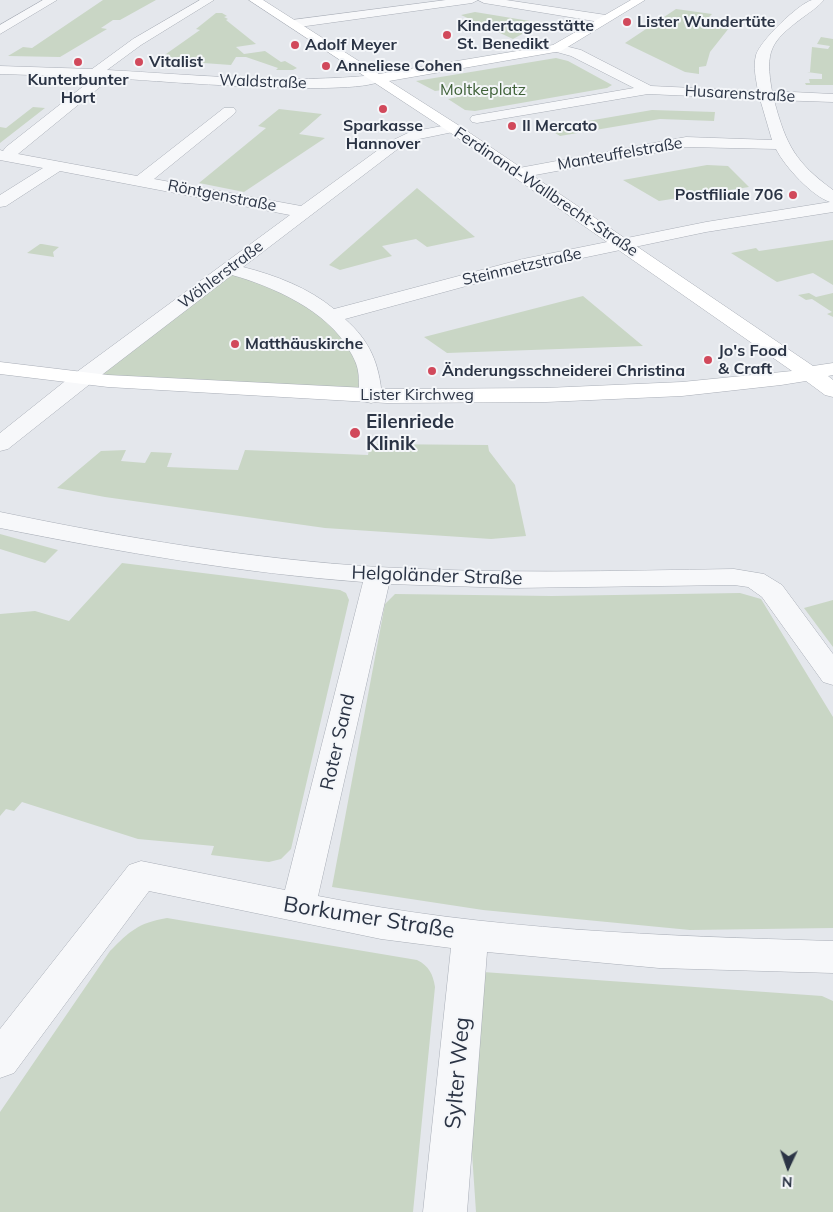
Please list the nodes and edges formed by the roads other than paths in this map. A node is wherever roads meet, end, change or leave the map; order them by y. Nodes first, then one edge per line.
1 (51, 0) edge
2 (208, 0) edge
3 (255, 0) edge
4 (472, 0) edge
5 (484, 0) edge
6 (639, 0) edge
7 (818, 0) edge
8 (606, 19) junction
9 (292, 24) junction
10 (0, 30) edge
11 (557, 48) junction
12 (0, 70) edge
13 (101, 73) junction
14 (376, 79) junction
15 (648, 90) junction
16 (767, 95) junction
17 (833, 98) edge
18 (228, 112) dead end
19 (477, 119) dead end
20 (453, 128) junction
21 (781, 145) junction
22 (5, 156) edge
23 (59, 165) junction
24 (519, 173) junction
25 (141, 181) junction
26 (833, 198) edge
27 (0, 202) edge
28 (833, 207) edge
29 (304, 212) junction
30 (623, 244) junction
31 (230, 269) junction
32 (332, 316) junction
33 (0, 368) edge
34 (833, 369) edge
35 (809, 373) junction
36 (82, 379) junction
37 (833, 390) edge
38 (371, 396) junction
39 (0, 444) edge
40 (0, 520) edge
41 (378, 575) junction
42 (833, 675) edge
43 (298, 908) junction
44 (470, 935) junction
45 (833, 957) edge
46 (0, 1060) edge
47 (445, 1212) edge

1 - 10 street
2 - 13 street
3 - 9 street, Ferdinand-Wallbrecht-Straße
4 - 9 street
5 - 8 street
6 - 8 street
7 - 16 street
8 - 11 street
9 - 14 street, Ferdinand-Wallbrecht-Straße
11 - 14 street
11 - 15 street
12 - 13 street, Waldstraße
13 - 14 street, Waldstraße
13 - 22 street
14 - 20 street, Ferdinand-Wallbrecht-Straße
15 - 16 street, Husarenstraße
15 - 19 street
16 - 17 street, Husarenstraße
16 - 21 street
18 - 25 street, Röntgenstraße
20 - 24 street, Ferdinand-Wallbrecht-Straße
20 - 29 street, Wöhlerstraße
21 - 24 street, Manteuffelstraße
21 - 26 street
22 - 23 street, Röntgenstraße
23 - 25 street, Röntgenstraße
23 - 27 street
24 - 30 street, Ferdinand-Wallbrecht-Straße
25 - 29 street, Röntgenstraße
28 - 30 street, Steinmetzstraße
29 - 31 street, Wöhlerstraße
30 - 32 street, Steinmetzstraße
30 - 35 street, Ferdinand-Wallbrecht-Straße
31 - 32 street
31 - 36 street, Wöhlerstraße
32 - 38 street
33 - 36 street, Lister Kirchweg
34 - 35 street, Lister Kirchweg
35 - 37 street, Ferdinand-Wallbrecht-Straße
35 - 38 street, Lister Kirchweg
36 - 38 street, Lister Kirchweg
36 - 39 street, Wöhlerstraße
40 - 41 street, Helgoländer Straße
41 - 42 street, Helgoländer Straße
41 - 43 street, Roter Sand
43 - 44 street, Borkumer Straße
43 - 46 street, Borkumer Straße
44 - 45 street, Borkumer Straße
44 - 47 street, Sylter Weg

